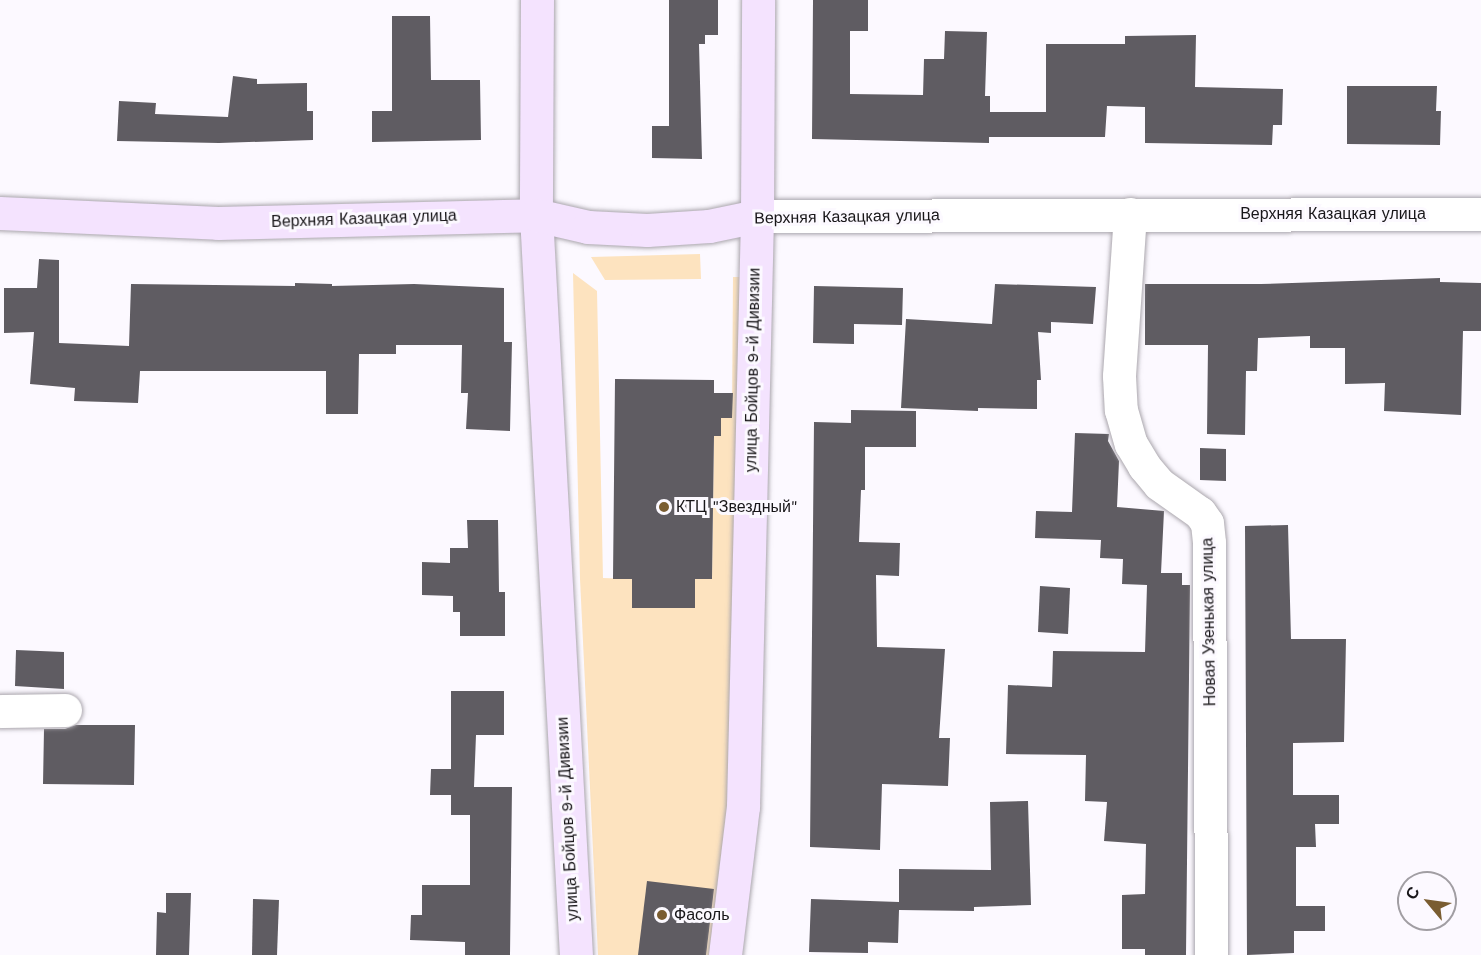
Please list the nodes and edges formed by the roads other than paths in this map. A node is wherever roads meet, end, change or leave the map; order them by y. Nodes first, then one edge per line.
1 (537, 0) edge
2 (758, 0) edge
3 (0, 213) edge
4 (1130, 214) junction
5 (1481, 214) edge
6 (536, 215) junction
7 (757, 216) junction
8 (65, 710) dead end
9 (0, 711) edge
10 (576, 955) edge
11 (725, 955) edge
12 (1211, 955) edge

1 - 6 street, улица Бойцов 9-й Дивизии
2 - 7 street, улица Бойцов 9-й Дивизии
3 - 6 street, Верхняя Казацкая улица
4 - 5 street, Верхняя Казацкая улица
4 - 7 street, Верхняя Казацкая улица
4 - 12 street, Новая Узенькая улица
6 - 7 street, Верхняя Казацкая улица
6 - 10 street, улица Бойцов 9-й Дивизии
7 - 11 street, улица Бойцов 9-й Дивизии
8 - 9 street

